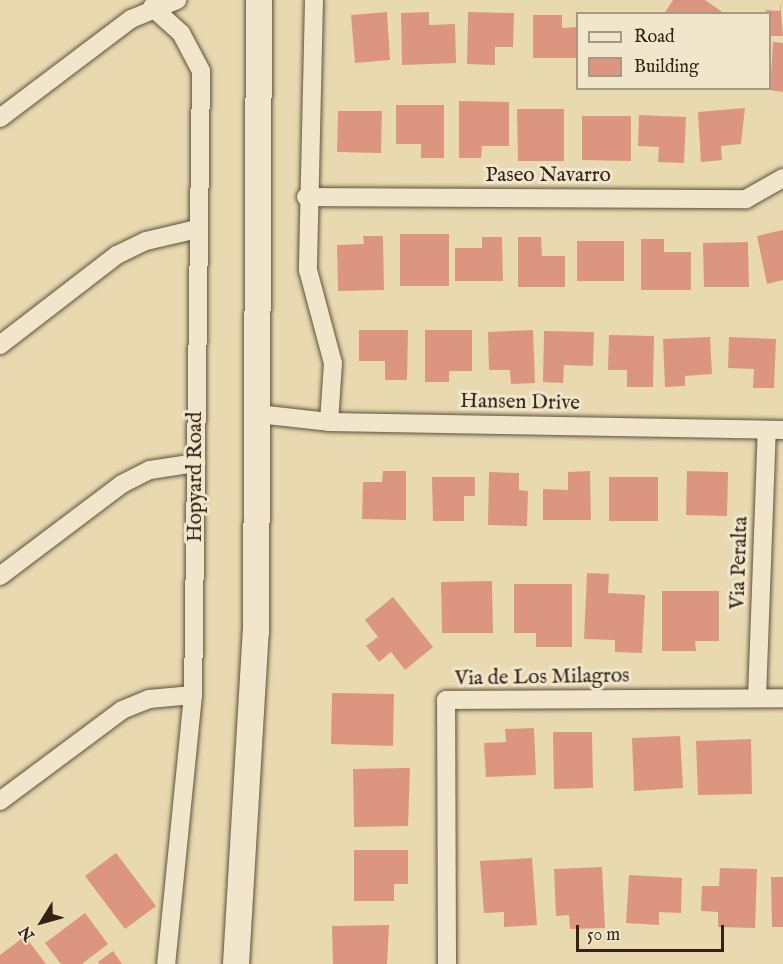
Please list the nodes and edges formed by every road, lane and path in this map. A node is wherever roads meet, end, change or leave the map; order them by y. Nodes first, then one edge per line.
1 (177, 0) edge
2 (259, 0) edge
3 (314, 0) edge
4 (152, 7) junction
5 (0, 117) edge
6 (783, 178) edge
7 (306, 197) junction
8 (197, 229) junction
9 (0, 345) edge
10 (258, 414) junction
11 (329, 422) junction
12 (775, 430) edge
13 (196, 463) junction
14 (0, 576) edge
15 (193, 695) junction
16 (757, 698) junction
17 (783, 698) edge
18 (0, 801) edge
19 (166, 964) edge
20 (236, 964) edge
21 (447, 964) edge

1 - 4 street
2 - 10 main road
3 - 7 street
4 - 5 street
4 - 8 street, Hopyard Road
6 - 7 street, Paseo Navarro
7 - 11 street
8 - 9 street
8 - 13 street, Hopyard Road
10 - 11 street, Hansen Drive
10 - 20 main road
11 - 12 street, Hansen Drive
12 - 16 street, Via Peralta
13 - 14 street
13 - 15 street, Hopyard Road
15 - 18 street
15 - 19 street, Hopyard Road
16 - 17 street
16 - 21 street, Via de Los Milagros

